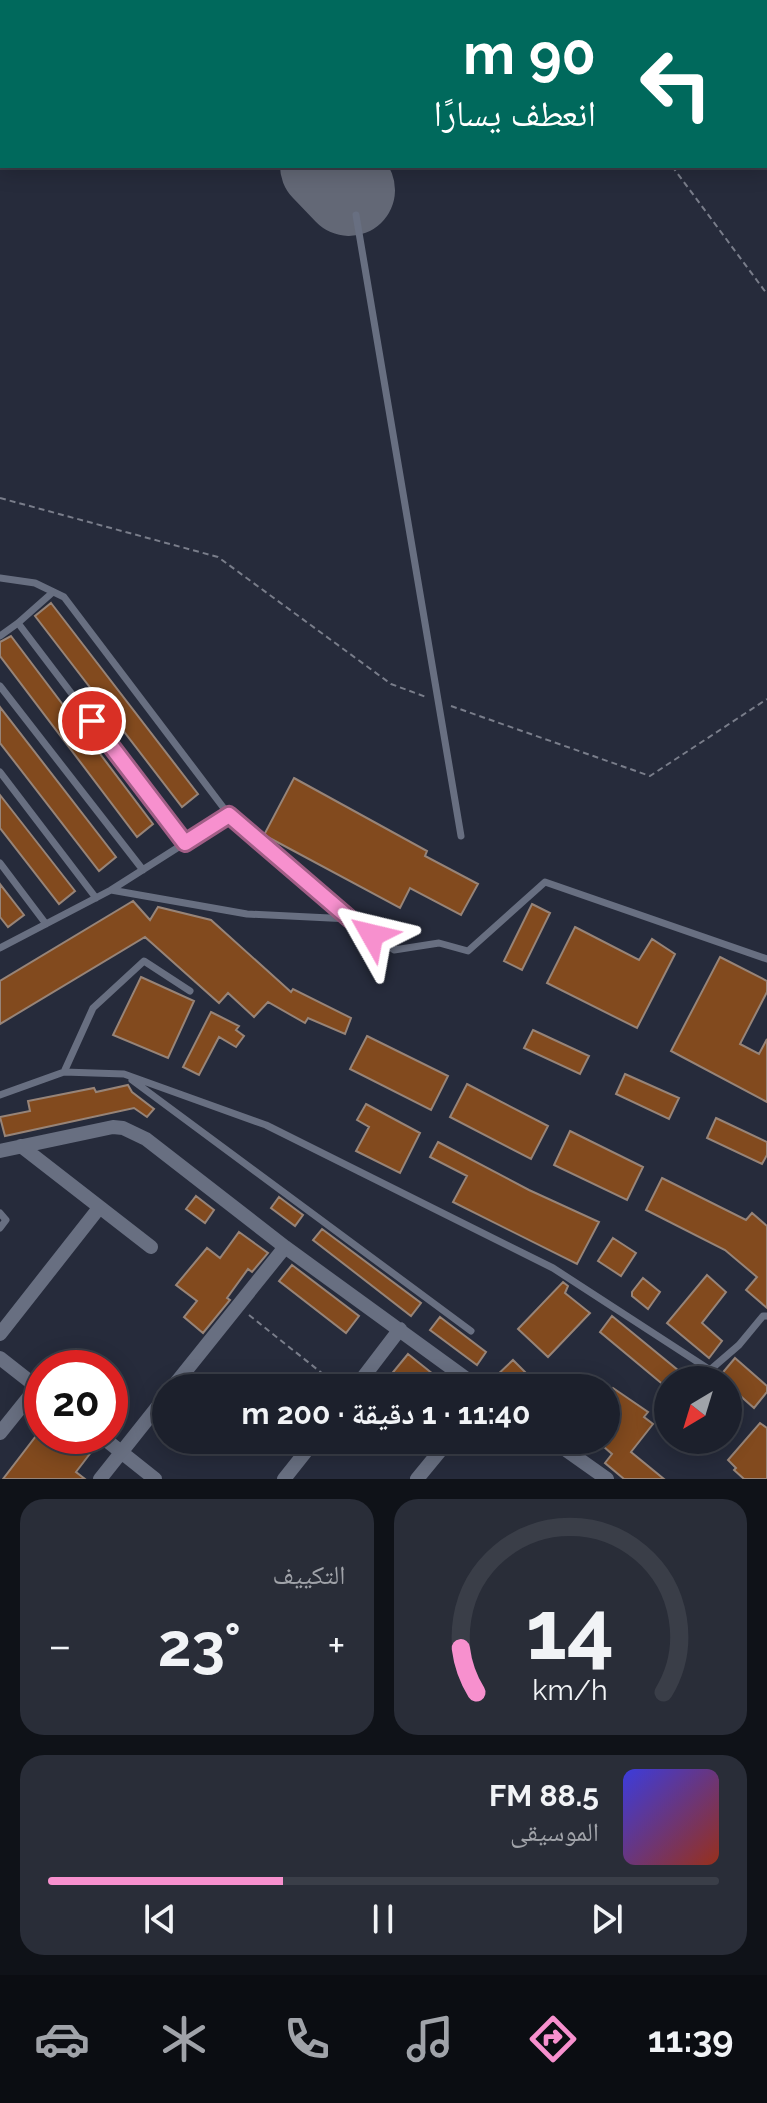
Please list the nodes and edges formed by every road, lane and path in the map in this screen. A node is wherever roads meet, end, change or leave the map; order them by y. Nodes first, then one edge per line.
1 (673, 168) edge
2 (356, 215) dead end
3 (767, 294) edge
4 (0, 498) edge
5 (0, 578) edge
6 (53, 592) junction
7 (18, 623) junction
8 (0, 636) edge
9 (0, 686) edge
10 (767, 699) edge
11 (436, 700) junction
12 (0, 772) edge
13 (229, 815) junction
14 (461, 836) dead end
15 (185, 843) junction
16 (0, 863) edge
17 (143, 870) junction
18 (111, 890) junction
19 (96, 898) junction
20 (350, 919) junction
21 (46, 924) junction
22 (0, 948) edge
23 (767, 959) edge
24 (190, 991) dead end
25 (64, 1072) junction
26 (124, 1074) junction
27 (0, 1095) edge
28 (21, 1146) junction
29 (0, 1151) edge
30 (99, 1208) junction
31 (0, 1213) edge
32 (0, 1228) edge
33 (151, 1247) dead end
34 (285, 1247) junction
35 (238, 1306) junction
36 (767, 1316) edge
37 (400, 1329) junction
38 (471, 1331) dead end
39 (0, 1334) edge
40 (0, 1358) edge
41 (183, 1374) edge
42 (323, 1374) edge
43 (366, 1374) edge
44 (460, 1374) edge
45 (24, 1377) edge
46 (24, 1406) edge
47 (152, 1419) edge
48 (0, 1433) edge
49 (128, 1445) edge
50 (120, 1454) edge
51 (124, 1454) edge
52 (304, 1454) edge
53 (437, 1454) edge
54 (572, 1454) edge
55 (100, 1479) edge
56 (155, 1479) edge
57 (284, 1479) edge
58 (417, 1479) edge
59 (607, 1479) edge

1 - 3 path
2 - 11 lane
4 - 11 path
5 - 6 lane
6 - 7 lane
6 - 13 lane
7 - 8 lane
7 - 15 lane
9 - 17 lane
10 - 11 path
11 - 14 lane
12 - 19 lane
13 - 15 lane
13 - 20 lane
15 - 17 lane
16 - 21 lane
17 - 18 lane
18 - 19 lane
18 - 20 lane
19 - 21 lane
20 - 23 lane
21 - 22 lane
24 - 25 lane
25 - 26 lane
25 - 27 lane
26 - 36 lane
26 - 38 lane
28 - 29 street
28 - 30 street
28 - 34 street
30 - 33 street
30 - 39 street
31 - 32 lane
34 - 35 street
34 - 37 street
35 - 41 street
35 - 42 path
37 - 43 street
37 - 44 street
40 - 45 street
46 - 48 street
47 - 49 street
50 - 55 street
51 - 56 street
52 - 57 street
53 - 58 street
54 - 59 street

